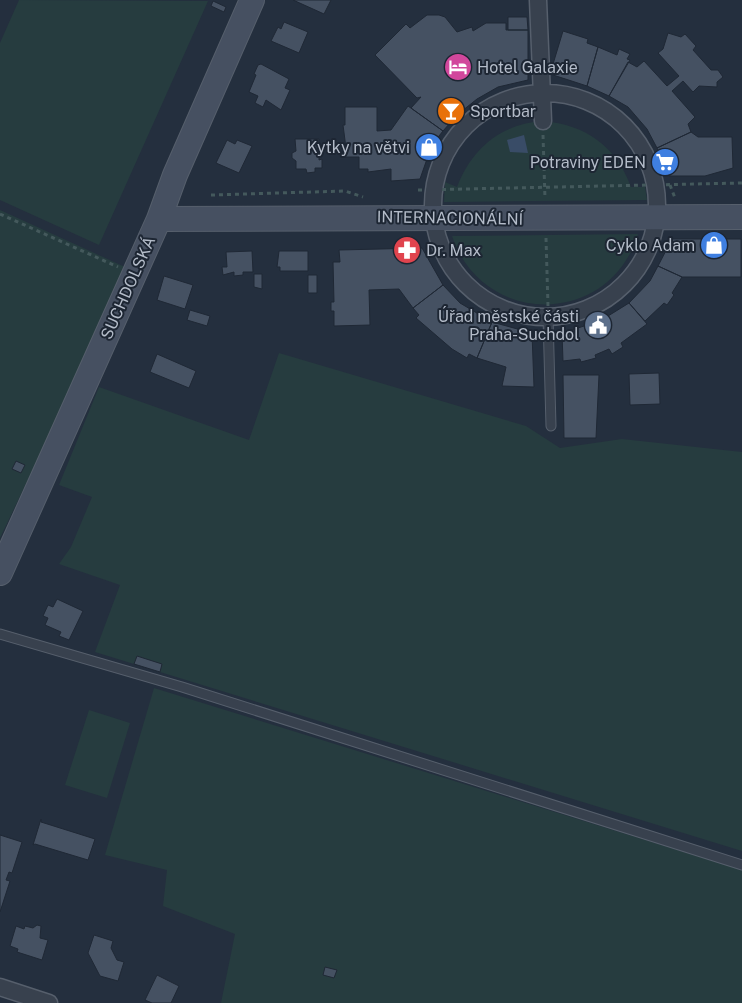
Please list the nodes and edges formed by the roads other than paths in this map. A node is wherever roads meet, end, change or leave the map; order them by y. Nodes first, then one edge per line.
1 (538, 0) edge
2 (249, 1) edge
3 (542, 93) junction
4 (543, 121) dead end
5 (742, 217) edge
6 (657, 218) junction
7 (434, 219) junction
8 (159, 220) junction
9 (548, 317) junction
10 (552, 426) dead end
11 (0, 573) edge
12 (0, 634) edge
13 (742, 865) edge
14 (0, 987) edge
15 (49, 1003) edge

1 - 3 street
2 - 8 street, SUCHDOLSKÁ
3 - 4 street
3 - 6 street
3 - 7 street
5 - 6 street, INTERNACIONÁLNÍ
6 - 7 street, INTERNACIONÁLNÍ
6 - 9 street
7 - 8 street, INTERNACIONÁLNÍ
7 - 9 street
8 - 11 street, SUCHDOLSKÁ
9 - 10 lane
12 - 13 lane
14 - 15 street

